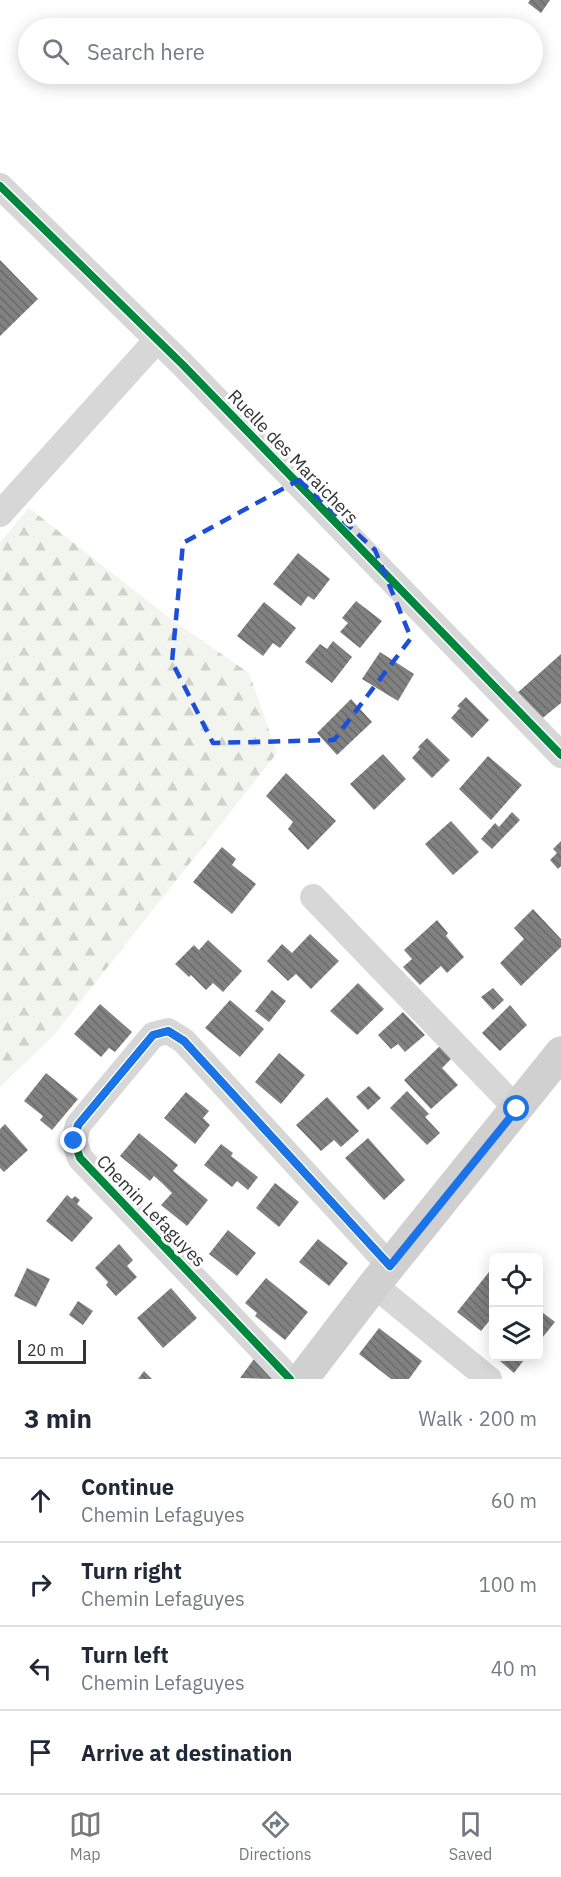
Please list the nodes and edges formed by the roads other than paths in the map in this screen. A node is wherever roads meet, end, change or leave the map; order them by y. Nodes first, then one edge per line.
1 (0, 186) edge
2 (157, 340) junction
3 (0, 514) edge
4 (561, 754) edge
5 (313, 897) dead end
6 (561, 1053) edge
7 (517, 1109) junction
8 (382, 1276) junction
9 (290, 1379) edge
10 (302, 1379) edge
11 (489, 1379) edge

1 - 2 street, Ruelle des Maraichers
2 - 3 street
2 - 4 street, Ruelle des Maraichers
5 - 7 street
6 - 7 main road
7 - 8 main road
8 - 9 street, Chemin Lefaguyes
8 - 10 main road
8 - 11 street, Chemin Lefaguyes

